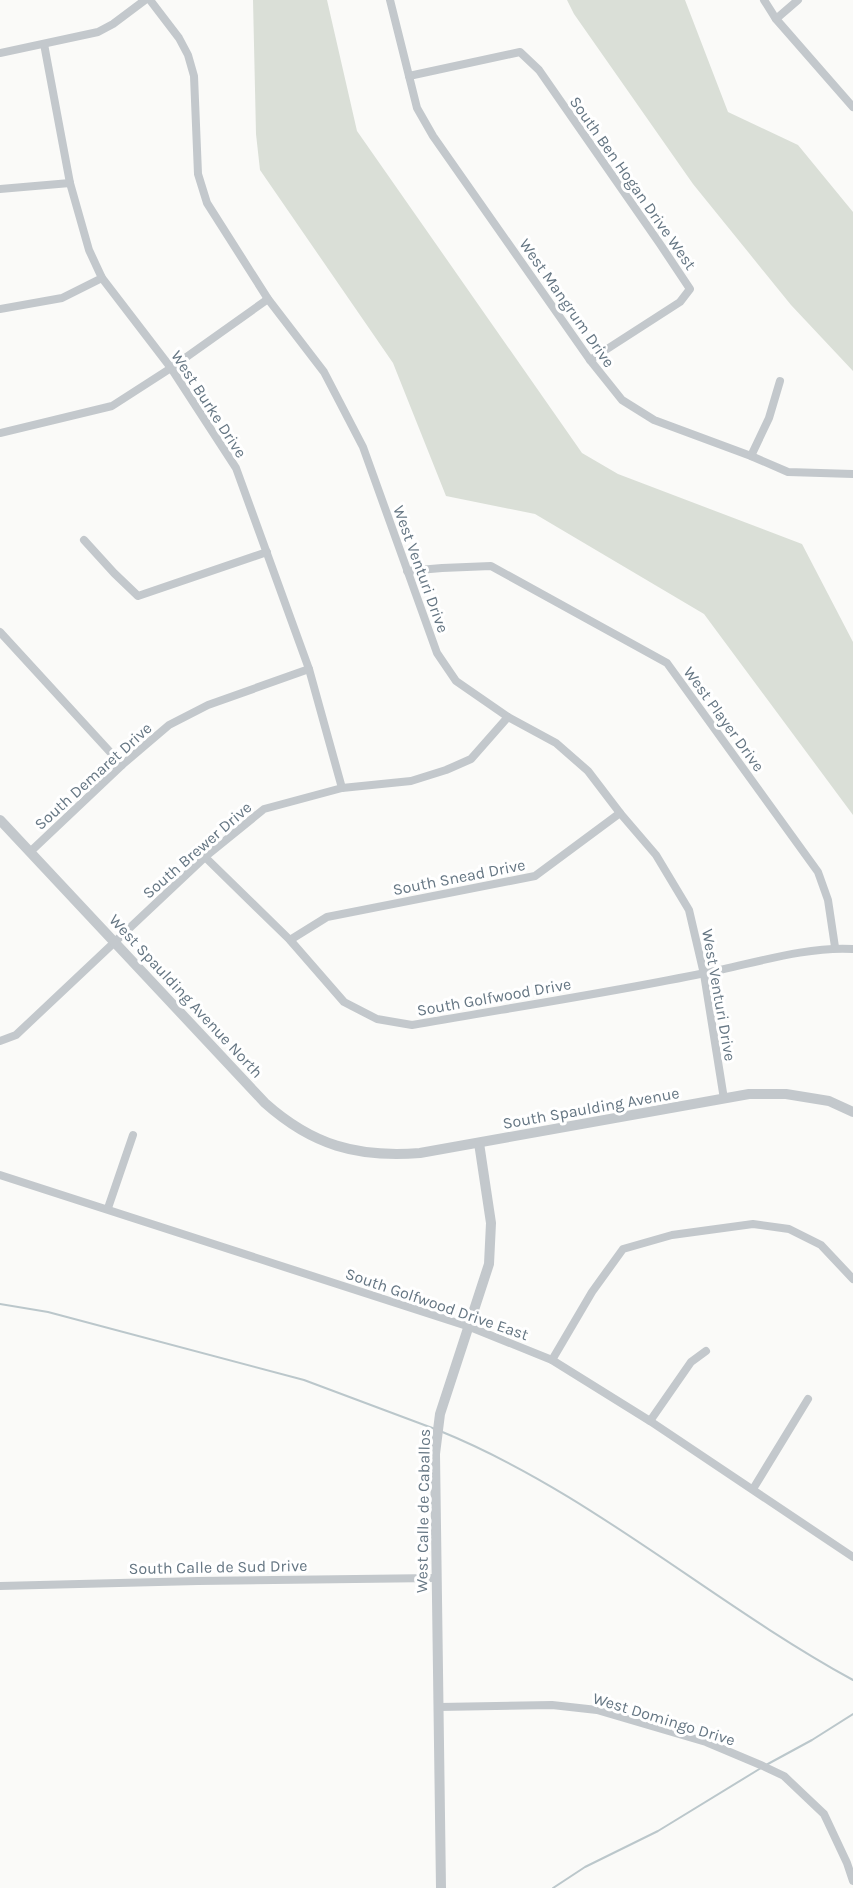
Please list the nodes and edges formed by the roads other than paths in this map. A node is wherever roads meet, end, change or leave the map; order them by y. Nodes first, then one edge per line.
1 (145, 0) edge
2 (150, 0) edge
3 (390, 0) edge
4 (764, 0) edge
5 (798, 0) edge
6 (776, 19) junction
7 (44, 44) junction
8 (0, 53) edge
9 (409, 76) junction
10 (853, 107) edge
11 (70, 183) junction
12 (0, 189) edge
13 (102, 278) junction
14 (268, 299) junction
15 (0, 309) edge
16 (590, 360) junction
17 (171, 368) junction
18 (780, 381) dead end
19 (0, 433) edge
20 (751, 456) junction
21 (853, 474) edge
22 (84, 540) dead end
23 (267, 552) junction
24 (407, 571) junction
25 (0, 632) edge
26 (309, 669) junction
27 (508, 717) junction
28 (122, 765) junction
29 (342, 788) junction
30 (620, 813) junction
31 (0, 820) edge
32 (30, 852) junction
33 (205, 857) junction
34 (290, 940) junction
35 (114, 942) junction
36 (835, 947) junction
37 (853, 948) edge
38 (704, 974) junction
39 (0, 1041) edge
40 (724, 1098) junction
41 (853, 1112) edge
42 (133, 1135) dead end
43 (479, 1143) junction
44 (332, 1145) joint
45 (0, 1175) edge
46 (108, 1208) junction
47 (853, 1278) edge
48 (470, 1327) junction
49 (706, 1351) dead end
50 (552, 1360) junction
51 (808, 1399) dead end
52 (650, 1421) junction
53 (753, 1489) junction
54 (852, 1554) edge
55 (436, 1578) junction
56 (0, 1586) edge
57 (439, 1707) junction
58 (853, 1881) edge
59 (441, 1888) edge

1 - 7 street
2 - 14 street, West Venturi Drive
3 - 9 street, West Mangrum Drive
4 - 6 street
5 - 6 street
6 - 10 street
7 - 8 street
7 - 11 street, West Burke Drive
9 - 16 street, West Mangrum Drive
9 - 16 street, South Ben Hogan Drive West
11 - 12 street
11 - 13 street, West Burke Drive
13 - 15 street
13 - 17 street, West Burke Drive
14 - 17 street
14 - 24 street, West Venturi Drive
16 - 20 street, West Mangrum Drive
17 - 19 street
17 - 23 street, West Burke Drive
18 - 20 street
20 - 21 street, West Mangrum Drive
22 - 23 street
23 - 26 street, West Burke Drive
24 - 27 street, West Venturi Drive
24 - 36 street, West Player Drive
25 - 28 street
26 - 28 street, South Demaret Drive
26 - 29 street, West Burke Drive
27 - 29 street, South Brewer Drive
27 - 30 street, West Venturi Drive
28 - 32 street, South Demaret Drive
29 - 33 street, South Brewer Drive
30 - 34 street, South Snead Drive
30 - 38 street, West Venturi Drive
31 - 32 street, West Spaulding Avenue North
32 - 35 street, West Spaulding Avenue North
33 - 34 street, South Golfwood Drive
33 - 35 street, South Brewer Drive
34 - 38 street, South Golfwood Drive
35 - 39 street, South Brewer Drive
35 - 44 street, West Spaulding Avenue North
36 - 37 street, South Golfwood Drive
36 - 38 street, South Golfwood Drive
38 - 40 street, West Venturi Drive
40 - 41 street, South Spaulding Avenue
40 - 43 street, South Spaulding Avenue
42 - 46 street
43 - 44 street, South Spaulding Avenue
43 - 48 street, West Calle de Caballos
45 - 46 street, South Golfwood Drive East
46 - 48 street, South Golfwood Drive East
47 - 50 street
48 - 50 street, South Golfwood Drive East
48 - 55 street, West Calle de Caballos
49 - 52 street
50 - 52 street, South Golfwood Drive East
51 - 53 street
52 - 53 street, South Golfwood Drive East
53 - 54 street, South Golfwood Drive East
55 - 56 street, South Calle de Sud Drive
55 - 57 street, West Calle de Caballos
57 - 58 street, West Domingo Drive
57 - 59 street, West Calle de Caballos

